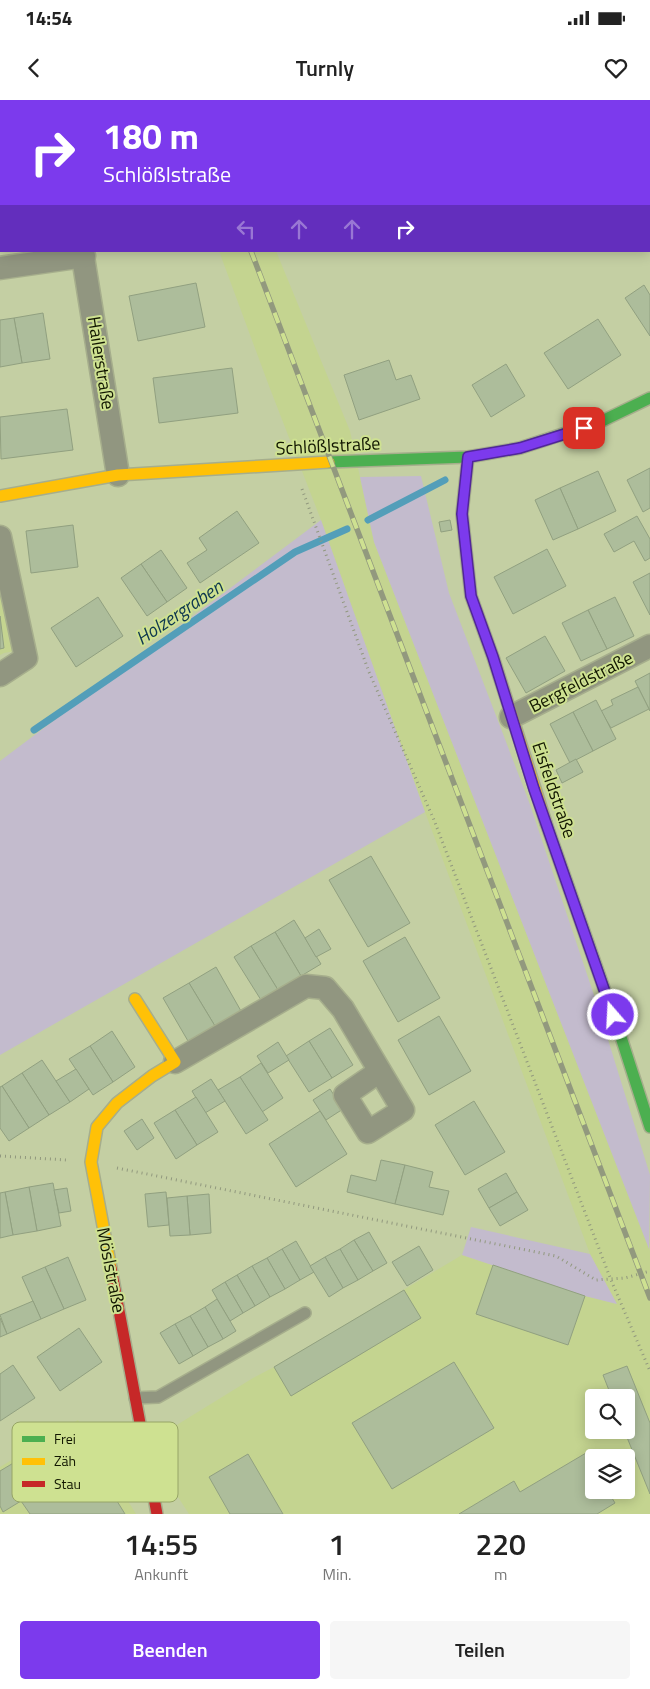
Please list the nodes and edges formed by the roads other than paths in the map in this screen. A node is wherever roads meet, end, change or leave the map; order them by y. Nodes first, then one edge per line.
1 (83, 254) edge
2 (0, 268) edge
3 (650, 398) edge
4 (468, 457) junction
5 (118, 475) junction
6 (0, 496) edge
7 (0, 537) edge
8 (650, 646) edge
9 (0, 674) edge
10 (511, 717) junction
11 (135, 999) dead end
12 (175, 1062) junction
13 (380, 1072) dead end
14 (650, 1127) edge
15 (306, 1312) dead end
16 (135, 1398) junction
17 (140, 1422) edge

1 - 2 street
1 - 5 street, Hailerstraße
3 - 4 street, Schlößlstraße
4 - 5 street, Schlößlstraße
4 - 10 street, Eisfeldstraße
5 - 6 street, Schlößlstraße
7 - 9 street
8 - 10 street, Bergfeldstraße
10 - 14 street, Eisfeldstraße
11 - 12 street
12 - 13 street, Möslstraße
12 - 16 street, Möslstraße
15 - 16 lane
16 - 17 street, Möslstraße

